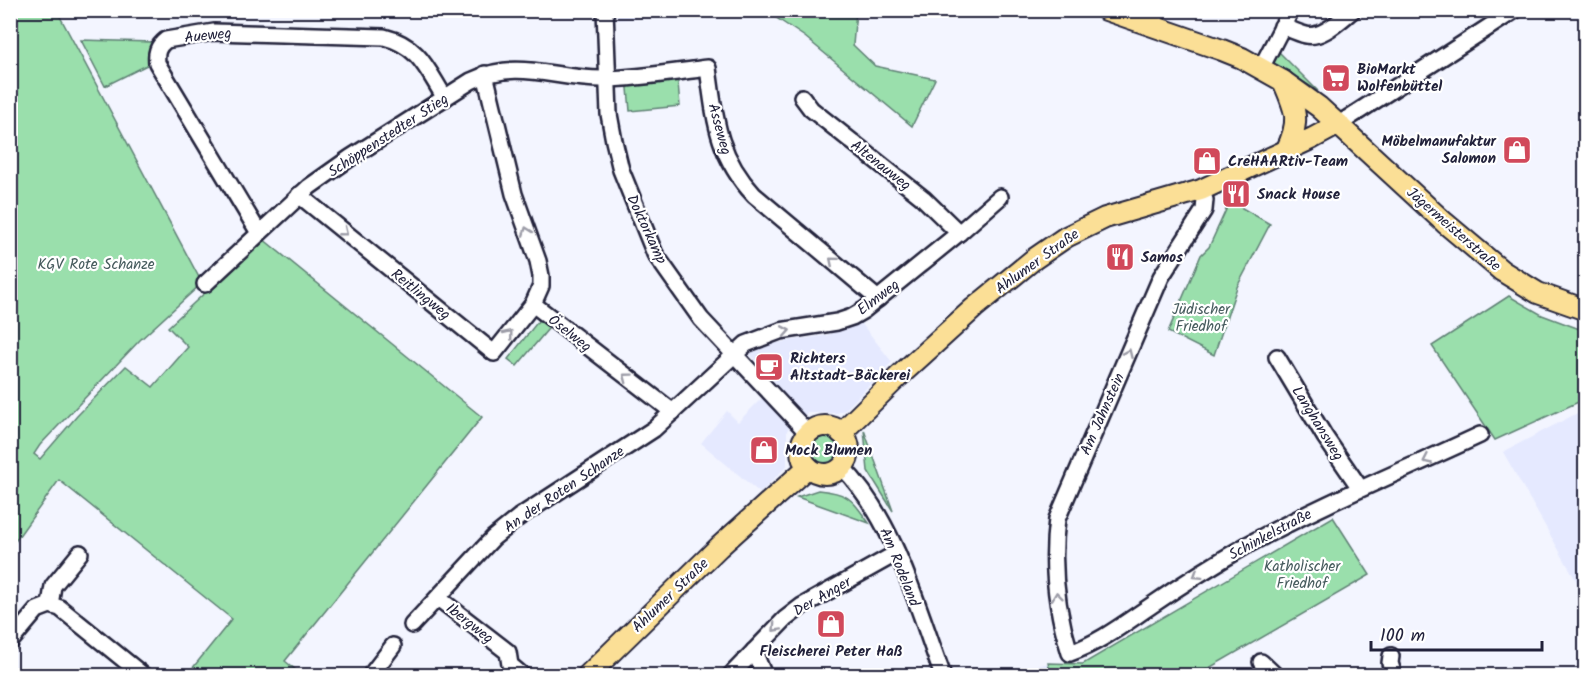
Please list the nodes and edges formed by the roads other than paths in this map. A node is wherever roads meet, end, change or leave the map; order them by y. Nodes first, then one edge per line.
1 (605, 10) edge
2 (1106, 10) edge
3 (1291, 10) edge
4 (1353, 10) edge
5 (1515, 10) edge
6 (1156, 18) edge
7 (1282, 26) junction
8 (1261, 68) junction
9 (485, 74) junction
10 (606, 79) junction
11 (1283, 81) junction
12 (802, 97) dead end
13 (445, 98) junction
14 (1339, 124) junction
15 (1286, 151) junction
16 (1201, 190) junction
17 (298, 195) junction
18 (1000, 196) dead end
19 (259, 233) junction
20 (959, 233) junction
21 (206, 284) dead end
22 (878, 299) junction
23 (533, 304) junction
24 (1586, 310) edge
25 (734, 354) junction
26 (1277, 357) dead end
27 (673, 412) junction
28 (808, 433) junction
29 (841, 433) junction
30 (1480, 435) dead end
31 (808, 467) junction
32 (842, 467) junction
33 (1360, 488) junction
34 (80, 553) dead end
35 (897, 553) junction
36 (438, 598) junction
37 (50, 605) junction
38 (412, 625) dead end
39 (10, 642) edge
40 (393, 646) dead end
41 (754, 651) junction
42 (1070, 653) joint
43 (1391, 656) dead end
44 (1261, 662) dead end
45 (144, 675) edge
46 (370, 675) edge
47 (523, 675) edge
48 (587, 675) edge
49 (730, 675) edge
50 (764, 675) edge
51 (943, 675) edge
52 (1276, 675) edge
53 (1394, 675) edge

1 - 10 street, Doktorkamp
2 - 6 main road, Jägermeisterstraße
3 - 7 street
4 - 7 street
5 - 14 street
6 - 8 main road, Jägermeisterstraße
7 - 8 street
8 - 11 main road, Jägermeisterstraße
9 - 10 street, Schöppenstedter Stieg
9 - 13 street, Schöppenstedter Stieg
23 -> 9 street, Öselweg
22 -> 10 street, Asseweg
10 - 25 street, Doktorkamp
11 - 14 main road, Jägermeisterstraße
11 - 15 main road
12 - 20 street, Altenauweg
13 - 17 street, Schöppenstedter Stieg
13 - 19 street, Aueweg
14 - 15 main road, Ahlumer Straße
14 - 24 main road, Jägermeisterstraße
15 - 16 main road, Ahlumer Straße
16 - 29 main road, Ahlumer Straße
42 -> 16 street, Am Jahnstein
17 - 19 street, Schöppenstedter Stieg
17 -> 23 street, Reitlingweg
18 - 20 street, Elmweg
19 - 21 street, Schöppenstedter Stieg
20 - 22 street, Elmweg
25 -> 22 street, Elmweg
27 -> 23 street, Öselweg
25 - 27 street
25 - 28 street, Doktorkamp
26 - 33 street, Langhansweg
27 - 36 street, An der Roten Schanze
28 - 29 main road
28 - 31 main road
29 - 32 main road
30 -> 33 street, Schinkelstraße
31 - 32 main road
31 - 48 main road, Ahlumer Straße
32 - 35 street, Am Rodeland
33 -> 42 street, Schinkelstraße
34 - 37 street
35 -> 41 street, Der Anger
35 - 51 street, Am Rodeland
36 - 38 street, An der Roten Schanze
36 - 47 street, Ibergweg
37 - 39 street
37 - 45 street
40 - 46 street
41 - 49 street, Der Anger
41 - 50 street
43 - 53 street
44 - 52 street

